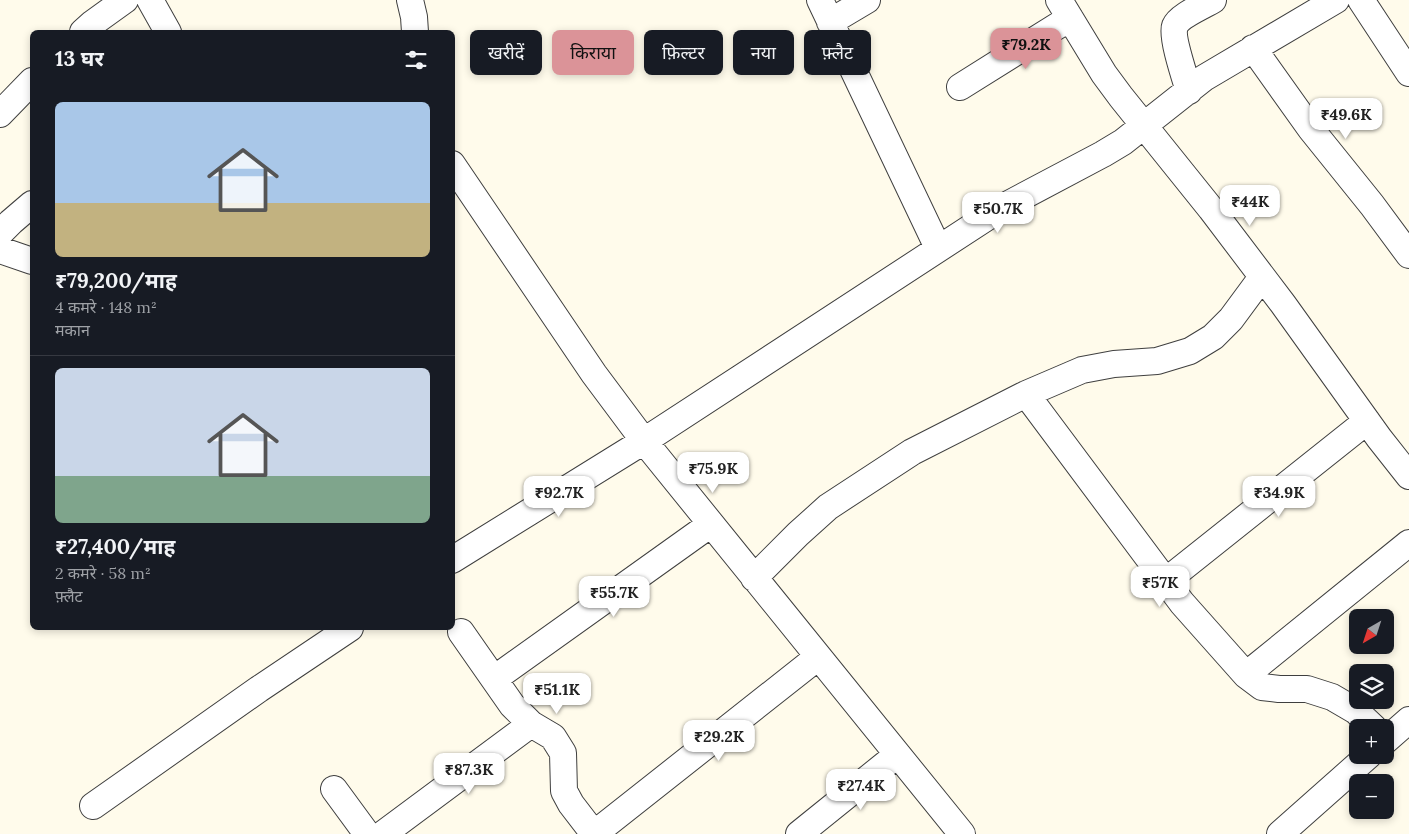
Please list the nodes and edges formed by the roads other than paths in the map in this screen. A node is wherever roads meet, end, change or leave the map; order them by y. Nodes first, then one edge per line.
1 (124, 0) edge
2 (150, 0) edge
3 (410, 0) edge
4 (867, 0) edge
5 (1213, 0) edge
6 (1336, 0) edge
7 (1361, 0) edge
8 (1065, 9) edge
9 (825, 11) edge
10 (85, 30) edge
11 (167, 30) edge
12 (415, 30) edge
13 (1400, 41) edge
14 (1253, 48) junction
15 (1409, 73) edge
16 (30, 84) edge
17 (960, 86) dead end
18 (1189, 91) junction
19 (0, 114) edge
20 (1145, 125) junction
21 (455, 168) edge
22 (30, 206) edge
23 (0, 233) edge
24 (938, 248) junction
25 (0, 250) edge
26 (1409, 255) edge
27 (30, 260) edge
28 (1262, 277) junction
29 (1026, 394) junction
30 (1367, 421) junction
31 (644, 441) junction
32 (1409, 476) edge
33 (711, 524) junction
34 (1409, 543) edge
35 (455, 558) edge
36 (754, 578) junction
37 (1166, 582) junction
38 (347, 630) edge
39 (461, 632) dead end
40 (818, 657) junction
41 (1246, 675) junction
42 (494, 679) junction
43 (1363, 719) edge
44 (1409, 720) edge
45 (531, 724) junction
46 (1394, 730) edge
47 (897, 755) junction
48 (1354, 764) edge
49 (334, 789) dead end
50 (93, 806) dead end
51 (367, 834) edge
52 (383, 834) edge
53 (594, 834) edge
54 (799, 834) edge
55 (962, 834) edge
56 (1280, 834) edge

1 - 10 street
2 - 11 street
3 - 12 street
4 - 9 street
5 - 18 street
6 - 14 street
7 - 13 street
8 - 17 street
8 - 20 street
9 - 24 street
13 - 15 street
14 - 18 street
14 - 26 street
16 - 19 street
18 - 20 street
20 - 24 street
20 - 28 street
21 - 31 street
22 - 23 street
24 - 31 street
25 - 27 street
28 - 29 street
28 - 30 street
29 - 36 street
29 - 37 street
30 - 32 street
30 - 37 street
31 - 33 street
31 - 35 street
33 - 36 street
33 - 42 street
34 - 41 street
36 - 40 street
37 - 41 street
38 - 50 street
39 - 42 street
40 - 47 street
40 - 53 street
41 - 43 street
42 - 45 street
44 - 46 street
45 - 52 street
45 - 53 street
47 - 54 street
47 - 55 street
48 - 56 street
49 - 51 street

